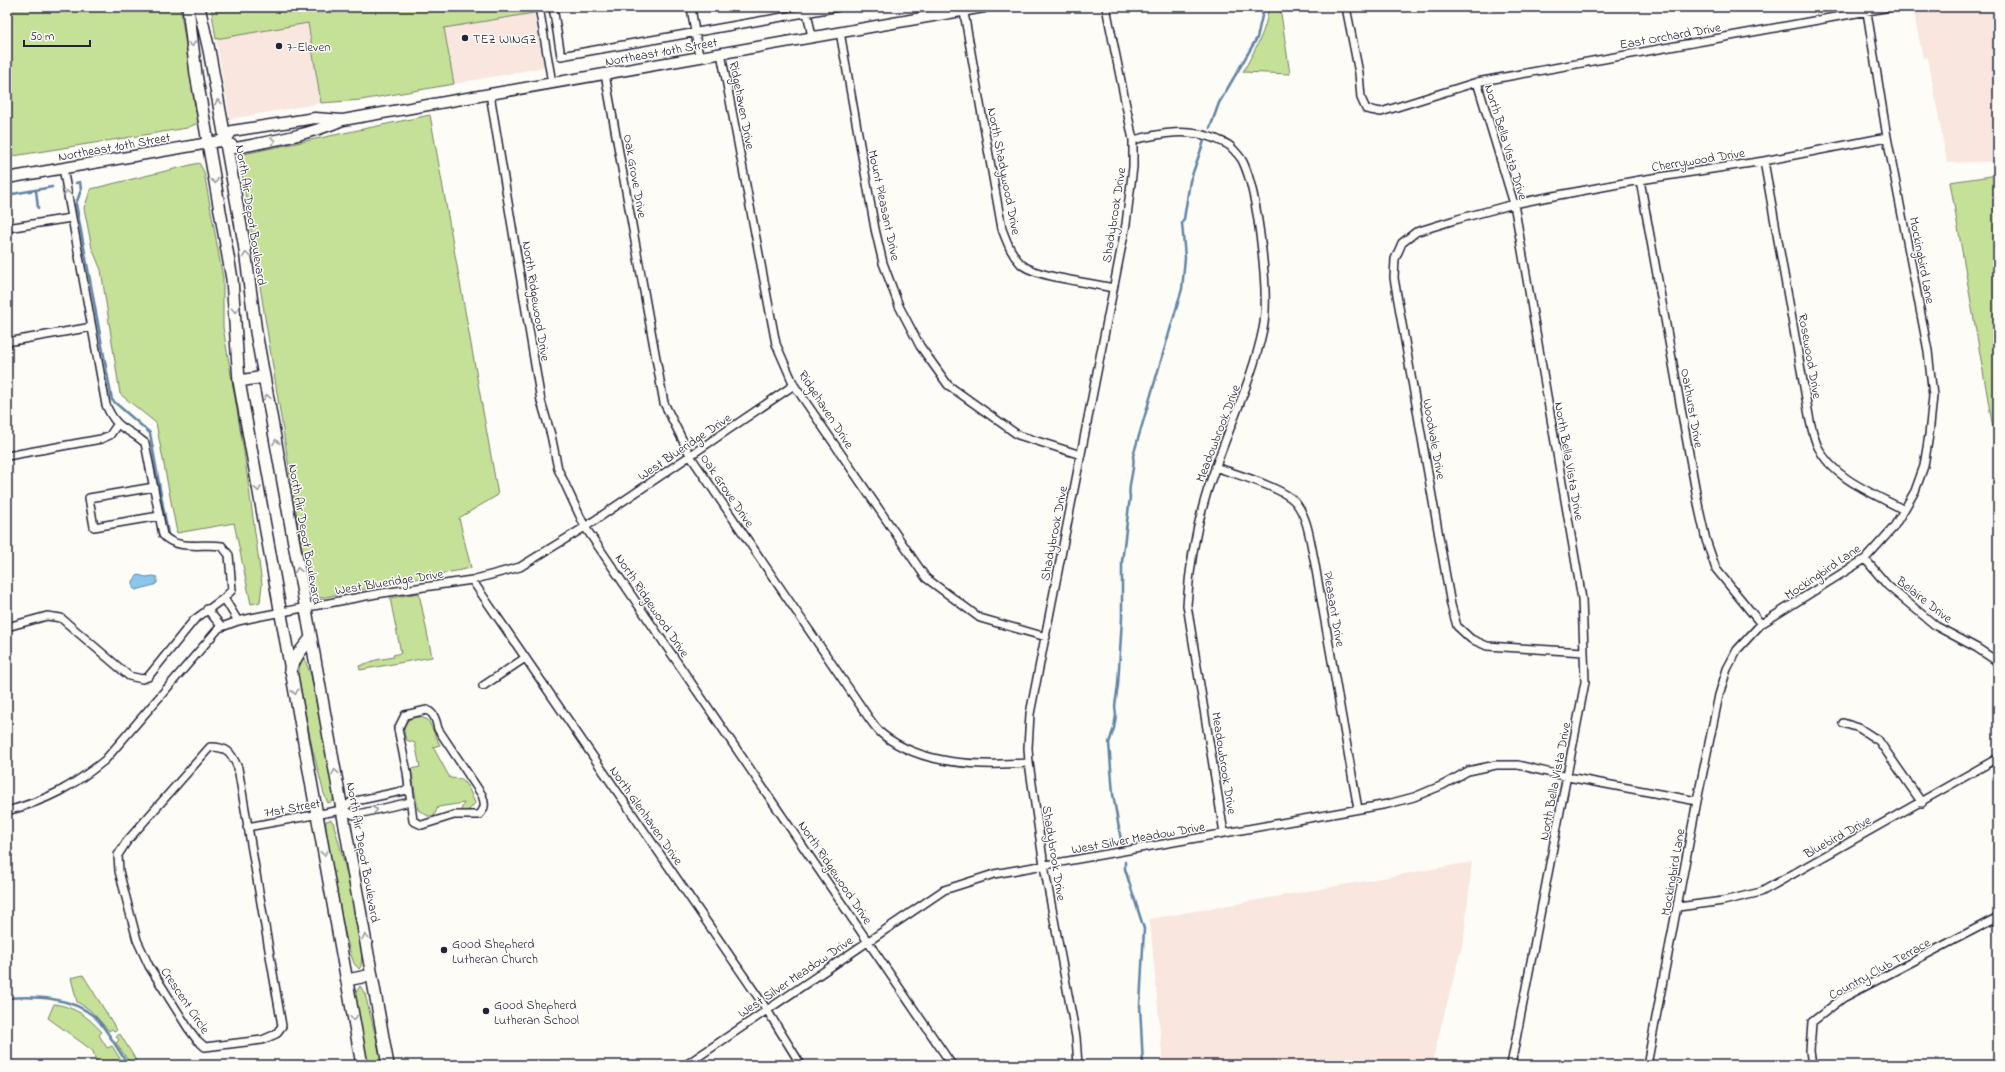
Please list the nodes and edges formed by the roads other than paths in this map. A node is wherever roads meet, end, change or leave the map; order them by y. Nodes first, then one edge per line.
1 (188, 7) edge
2 (199, 7) edge
3 (539, 7) edge
4 (553, 7) edge
5 (691, 7) edge
6 (839, 7) edge
7 (984, 7) edge
8 (1106, 7) edge
9 (1346, 7) edge
10 (1890, 7) edge
11 (963, 9) edge
12 (807, 10) edge
13 (1867, 12) junction
14 (840, 32) junction
15 (695, 33) junction
16 (812, 37) junction
17 (721, 53) junction
18 (699, 57) junction
19 (605, 74) junction
20 (1477, 82) junction
21 (552, 83) junction
22 (490, 94) junction
23 (343, 120) junction
24 (1887, 137) junction
25 (226, 140) junction
26 (1133, 140) junction
27 (208, 143) junction
28 (1764, 161) junction
29 (63, 168) junction
30 (7, 178) edge
31 (1640, 180) junction
32 (1514, 204) junction
33 (71, 218) junction
34 (7, 228) edge
35 (1113, 288) junction
36 (92, 327) junction
37 (7, 342) edge
38 (264, 377) junction
39 (240, 381) junction
40 (794, 385) junction
41 (117, 425) junction
42 (1080, 455) junction
43 (7, 456) edge
44 (691, 457) junction
45 (1215, 467) junction
46 (154, 487) junction
47 (1904, 510) junction
48 (159, 516) junction
49 (585, 527) junction
50 (1865, 559) junction
51 (472, 580) junction
52 (224, 598) junction
53 (305, 608) junction
54 (207, 609) junction
55 (280, 613) junction
56 (238, 621) junction
57 (1761, 624) junction
58 (7, 627) edge
59 (222, 627) junction
60 (1046, 637) junction
61 (311, 638) junction
62 (1584, 652) junction
63 (525, 658) junction
64 (1998, 662) edge
65 (290, 669) junction
66 (483, 686) dead end
67 (1843, 723) dead end
68 (1998, 758) edge
69 (1029, 764) junction
70 (1568, 777) junction
71 (408, 790) junction
72 (410, 802) junction
73 (1697, 802) junction
74 (1922, 802) junction
75 (1358, 809) junction
76 (342, 810) junction
77 (7, 811) edge
78 (317, 815) junction
79 (247, 827) junction
80 (1224, 833) junction
81 (1044, 866) junction
82 (1678, 907) junction
83 (1998, 917) edge
84 (868, 941) junction
85 (372, 975) junction
86 (347, 980) junction
87 (767, 1010) junction
88 (362, 1065) edge
89 (388, 1065) edge
90 (686, 1065) edge
91 (801, 1065) edge
92 (952, 1065) edge
93 (1078, 1065) edge
94 (1511, 1065) edge
95 (1647, 1065) edge
96 (1812, 1065) edge

1 -> 27 main road
25 -> 2 main road, North Air Depot Boulevard
3 - 21 street
4 - 15 street
5 - 15 street
6 - 12 street
7 - 11 main road, Northeast 10th Street
8 - 26 street, Shadybrook Drive
9 - 20 street, North Bella Vista Drive
10 - 13 street, East Orchard Drive
11 - 14 main road, Northeast 10th Street
11 - 35 street, North Shadywood Drive
12 - 15 street
12 - 16 street
13 - 20 street, East Orchard Drive
13 - 24 street, Mockingbird Lane
14 - 16 main road, Northeast 10th Street
14 - 42 street, Mount Pleasant Drive
15 - 18 street
16 - 17 main road, Northeast 10th Street
17 - 18 main road, Northeast 10th Street
17 - 40 street, Ridgehaven Drive
18 - 19 main road, Northeast 10th Street
19 - 21 main road, Northeast 10th Street
19 - 44 street, Oak Grove Drive
20 - 32 street, North Bella Vista Drive
21 - 22 main road, Northeast 10th Street
22 - 23 main road, Northeast 10th Street
22 - 49 street, North Ridgewood Drive
23 - 25 main road, Northeast 10th Street
25 -> 23 main road, Northeast 10th Street
24 - 28 street, Cherrywood Drive
24 - 47 street, Mockingbird Lane
25 - 27 main road, Northeast 10th Street
38 -> 25 main road, North Air Depot Boulevard
26 - 35 street, Shadybrook Drive
26 - 45 street, Meadowbrook Drive
27 - 29 main road, Northeast 10th Street
27 -> 39 main road
28 - 31 street, Cherrywood Drive
28 - 47 street, Rosewood Drive
29 - 30 main road, Northeast 10th Street
33 -> 29 street
31 - 32 street, Cherrywood Drive
31 - 57 street, Oakhurst Drive
32 - 62 street, North Bella Vista Drive
32 - 62 street, Woodvale Drive
33 - 34 street
33 - 36 street
35 - 42 street, Shadybrook Drive
36 - 37 street
36 - 41 street
38 - 39 main road
53 -> 38 main road, North Air Depot Boulevard
39 -> 55 main road
40 - 44 street, West Blueridge Drive
40 - 60 street, Ridgehaven Drive
41 - 43 street
41 - 46 street
42 - 60 street, Shadybrook Drive
44 - 49 street, West Blueridge Drive
44 - 69 street, Oak Grove Drive
45 - 75 street, Pleasant Drive
45 - 80 street, Meadowbrook Drive
46 - 48 street
46 - 48 street
47 - 50 street, Mockingbird Lane
48 - 52 street
49 - 51 street, West Blueridge Drive
49 - 84 street, North Ridgewood Drive
50 - 57 street, Mockingbird Lane
50 - 64 street, Belaire Drive
51 - 53 street, West Blueridge Drive
51 - 63 street, North Glenhaven Drive
52 - 54 street
52 - 56 street
53 - 55 street, West Blueridge Drive
53 - 61 main road, North Air Depot Boulevard
54 - 58 street
54 - 59 street
55 - 56 street, West Blueridge Drive
55 - 65 main road
56 - 59 street, West Blueridge Drive
57 - 73 street, Mockingbird Lane
59 - 77 street, West Blueridge Drive
60 - 69 street, Shadybrook Drive
61 - 65 main road
76 -> 61 main road, North Air Depot Boulevard
62 - 70 street, North Bella Vista Drive
63 - 66 street
63 - 87 street, North Glenhaven Drive
65 -> 78 main road
67 - 74 street
68 - 74 street, Bluebird Drive
69 - 81 street, Shadybrook Drive
70 - 73 street, West Silver Meadow Drive
70 - 75 street, West Silver Meadow Drive
70 - 94 street, North Bella Vista Drive
71 - 72 street
71 - 72 street
71 - 76 street
76 -> 72 street
73 - 82 street, Mockingbird Lane
74 - 82 street, Bluebird Drive
75 - 80 street, West Silver Meadow Drive
76 - 78 street, 71st Street
85 -> 76 main road, North Air Depot Boulevard
78 - 79 street, 71st Street
78 -> 86 main road
79 - 79 street, Crescent Circle
80 - 81 street, West Silver Meadow Drive
81 - 84 street, West Silver Meadow Drive
81 - 93 street, Shadybrook Drive
82 - 95 street, Mockingbird Lane
83 - 96 street, Country Club Terrace
84 - 87 street, West Silver Meadow Drive
84 - 92 street, North Ridgewood Drive
85 - 86 main road
85 - 89 main road, North Air Depot Boulevard
86 -> 88 main road
87 - 90 street, West Silver Meadow Drive
87 - 91 street, North Glenhaven Drive

